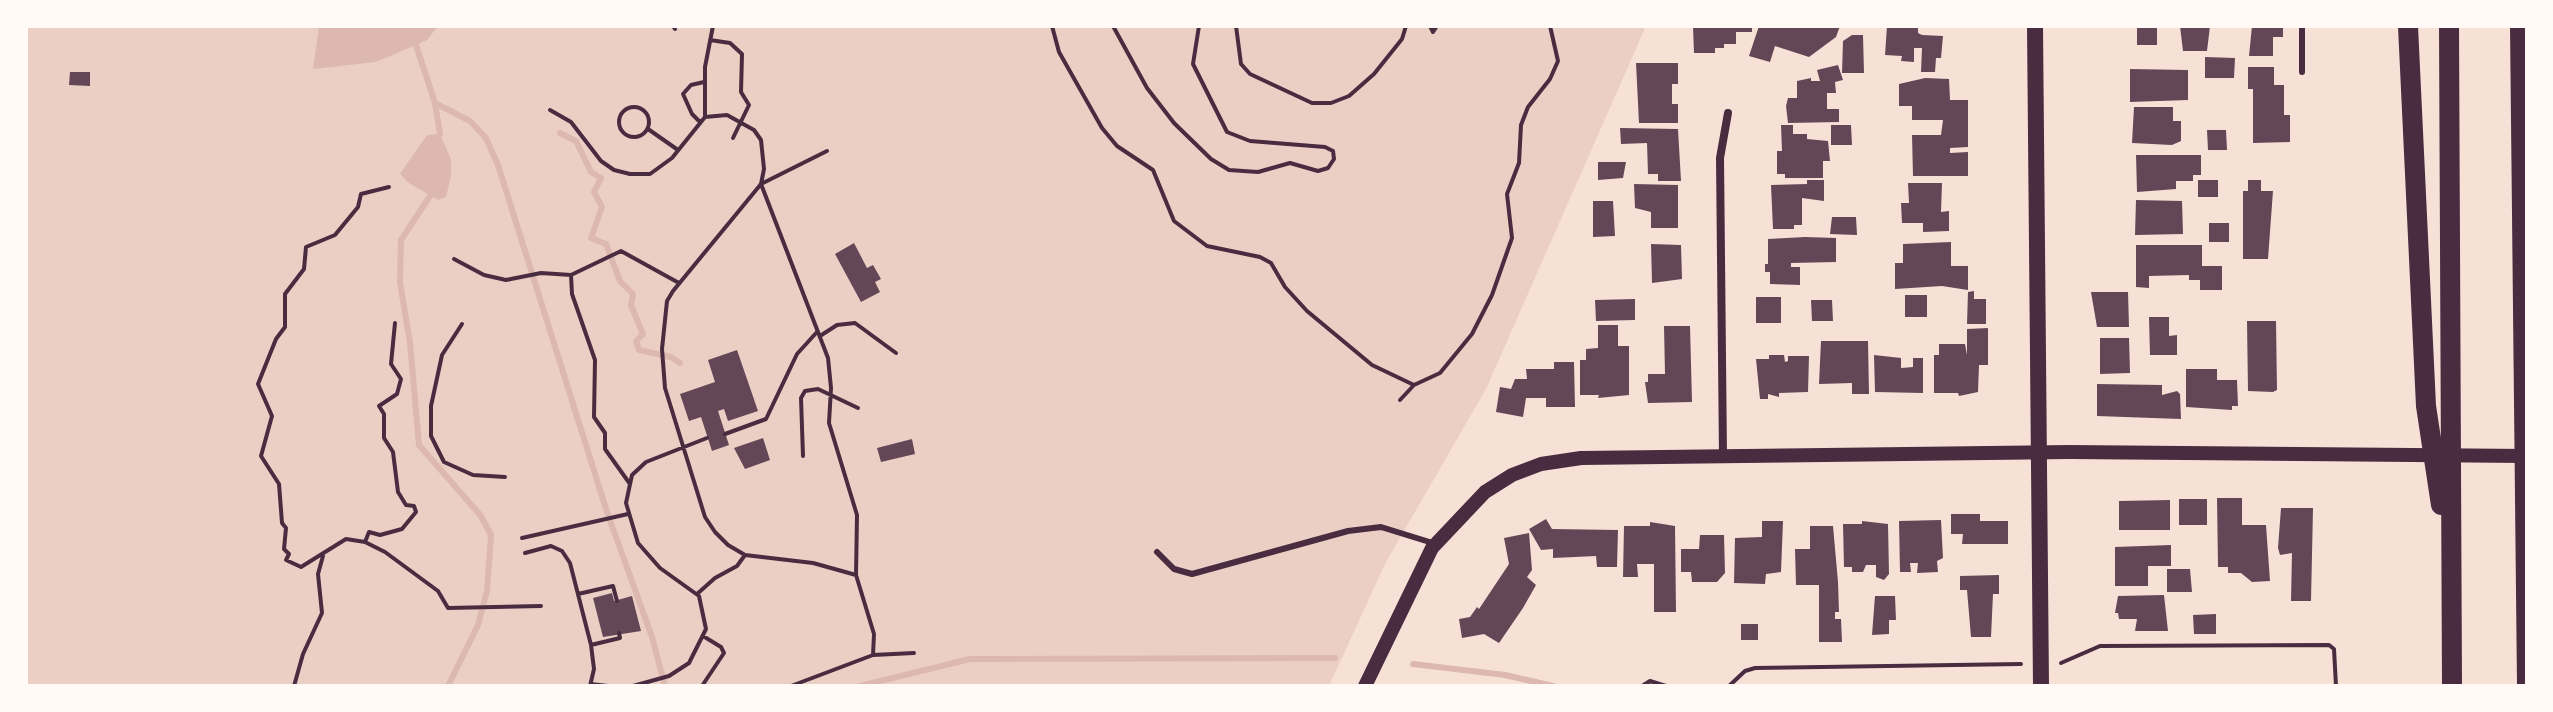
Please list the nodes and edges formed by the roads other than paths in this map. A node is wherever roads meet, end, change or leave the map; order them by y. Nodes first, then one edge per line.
1 (2035, 26) edge
2 (2302, 26) edge
3 (2408, 26) edge
4 (2449, 26) edge
5 (2520, 26) edge
6 (2302, 72) dead end
7 (1728, 113) dead end
8 (2040, 454) junction
9 (2527, 456) edge
10 (1723, 458) junction
11 (1436, 544) junction
12 (1157, 552) dead end
13 (2451, 578) junction
14 (1365, 686) edge
15 (2041, 686) edge
16 (2452, 686) edge
17 (2527, 686) edge

1 - 8 main road
2 - 6 lane
3 - 13 highway
4 - 13 highway
5 - 17 highway
7 - 10 street
8 - 9 street
8 - 10 street
8 - 15 main road
10 - 11 street
11 - 12 lane
11 - 14 street
13 - 16 highway

